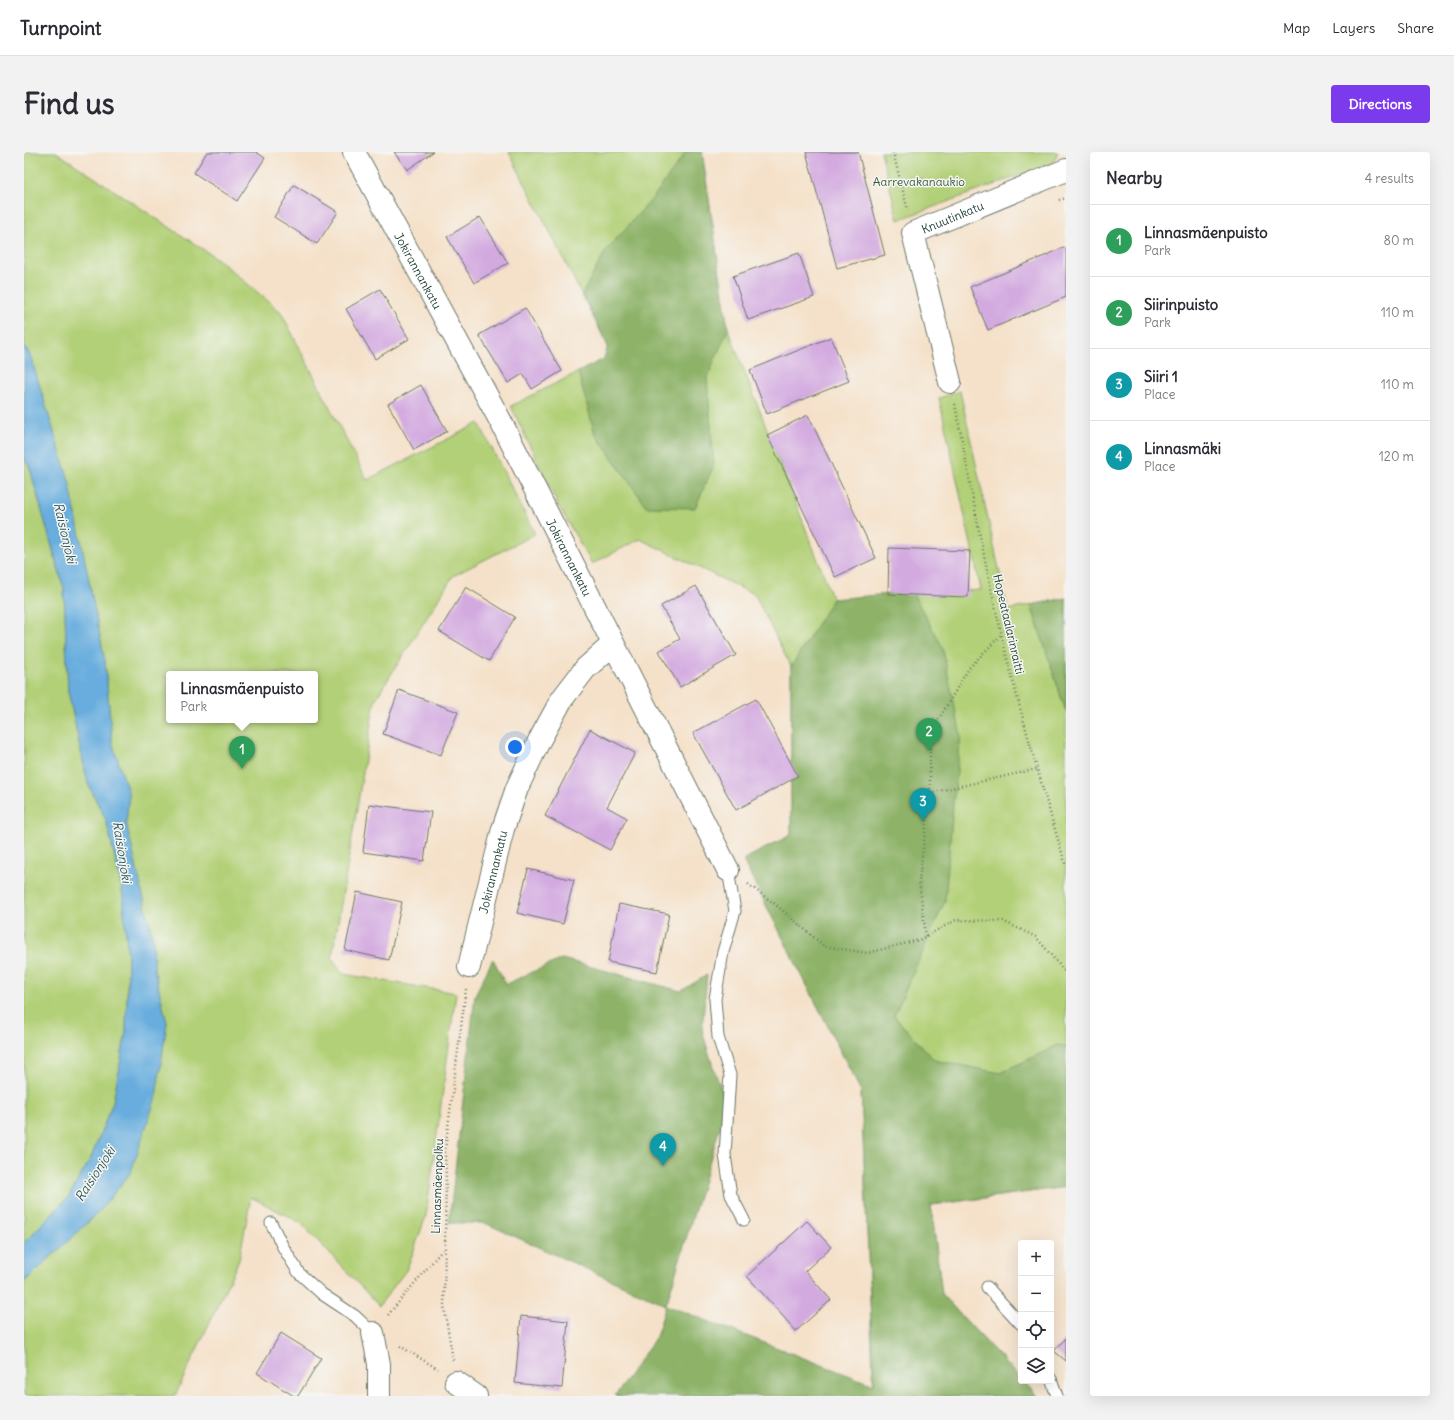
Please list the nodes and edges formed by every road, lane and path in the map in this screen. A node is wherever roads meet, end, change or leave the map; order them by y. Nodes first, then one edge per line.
1 (354, 152) edge
2 (893, 152) edge
3 (1066, 170) edge
4 (913, 233) junction
5 (950, 382) joint
6 (1001, 634) junction
7 (614, 644) junction
8 (1036, 769) junction
9 (930, 793) junction
10 (1066, 866) edge
11 (728, 870) junction
12 (926, 936) junction
13 (469, 967) joint
14 (1066, 973) edge
15 (744, 1220) dead end
16 (271, 1223) dead end
17 (444, 1248) junction
18 (987, 1287) dead end
19 (1018, 1321) edge
20 (373, 1333) junction
21 (456, 1382) junction
22 (1053, 1384) edge
23 (379, 1396) edge
24 (476, 1396) edge
25 (1057, 1396) edge

1 - 7 street, Jokirannankatu
2 - 4 path
3 - 4 street, Knuutinkatu
4 - 5 street, Knuutinkatu
5 - 6 path, Hopeataalarinraitti
6 - 8 path, Hopeataalarinraitti
6 - 9 path
7 - 11 street
7 - 13 street, Jokirannankatu
8 - 9 path
8 - 10 path, Hopeataalarinraitti
9 - 12 path
11 - 12 path
11 - 15 lane
12 - 14 path
13 - 17 path, Linnasmäenpolku
16 - 20 lane
17 - 20 path
17 - 21 path, Linnasmäenpolku
18 - 19 lane
20 - 21 path
20 - 23 street
21 - 24 street
22 - 25 lane

